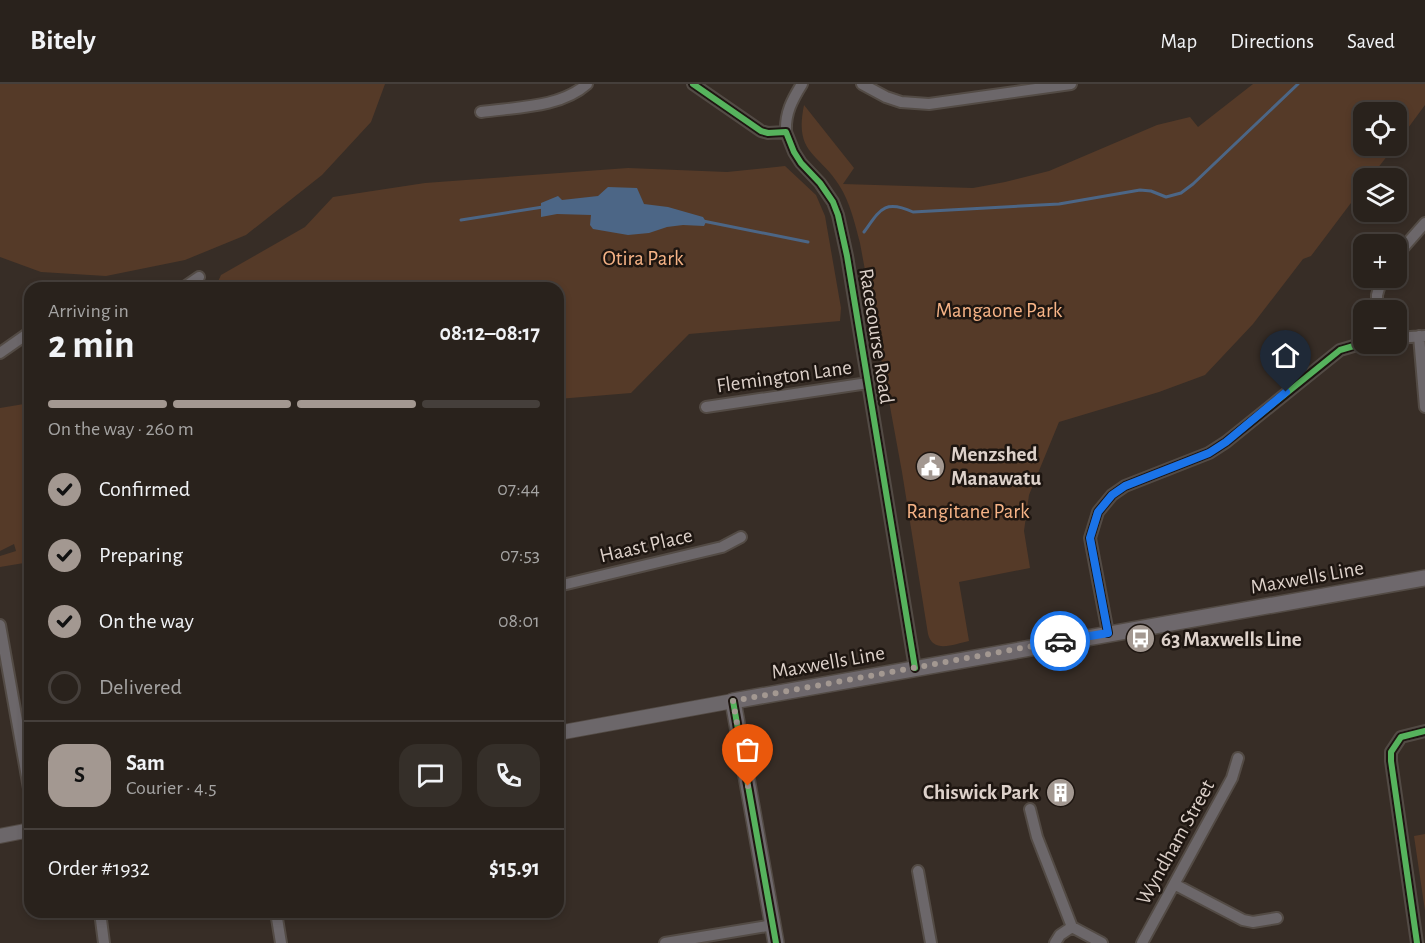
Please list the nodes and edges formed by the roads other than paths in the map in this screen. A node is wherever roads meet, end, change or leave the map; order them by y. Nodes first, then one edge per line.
1 (588, 84) edge
2 (693, 84) edge
3 (801, 84) edge
4 (862, 84) edge
5 (1071, 84) edge
6 (482, 112) dead end
7 (786, 132) junction
8 (1425, 223) edge
9 (1407, 243) edge
10 (200, 277) dead end
11 (192, 282) edge
12 (24, 336) edge
13 (1422, 336) edge
14 (1407, 337) edge
15 (1353, 346) edge
16 (0, 353) edge
17 (868, 383) junction
18 (1425, 406) edge
19 (706, 407) dead end
20 (741, 537) dead end
21 (1425, 578) edge
22 (564, 585) edge
23 (0, 625) edge
24 (1108, 633) junction
25 (915, 668) junction
26 (733, 701) junction
27 (1425, 731) edge
28 (564, 732) edge
29 (1238, 758) dead end
30 (24, 760) edge
31 (1030, 809) dead end
32 (24, 831) edge
33 (0, 836) edge
34 (918, 871) dead end
35 (1174, 884) junction
36 (101, 918) edge
37 (277, 918) edge
38 (1276, 918) dead end
39 (773, 925) junction
40 (1072, 927) junction
41 (104, 943) edge
42 (281, 943) edge
43 (665, 943) edge
44 (776, 943) edge
45 (931, 943) edge
46 (1055, 943) edge
47 (1102, 943) edge
48 (1142, 943) edge
49 (1417, 943) edge

1 - 6 street
2 - 7 street
3 - 7 street
4 - 5 street
7 - 17 street, Racecourse Road
8 - 9 street
10 - 11 street
12 - 16 street
13 - 14 street
13 - 18 street
15 - 24 street
17 - 19 street, Flemington Lane
17 - 25 street, Racecourse Road
20 - 22 street, Haast Place
21 - 24 main road, Maxwells Line
23 - 30 street
24 - 25 main road, Maxwells Line
25 - 26 main road, Maxwells Line
26 - 28 street, Maxwells Line
26 - 39 main road
27 - 49 street
29 - 35 street, Wyndham Street
31 - 40 street
32 - 33 street
34 - 45 street
35 - 38 street
35 - 48 street, Wyndham Street
36 - 41 street
37 - 42 street
39 - 43 street
39 - 44 main road
40 - 46 street
40 - 47 street

